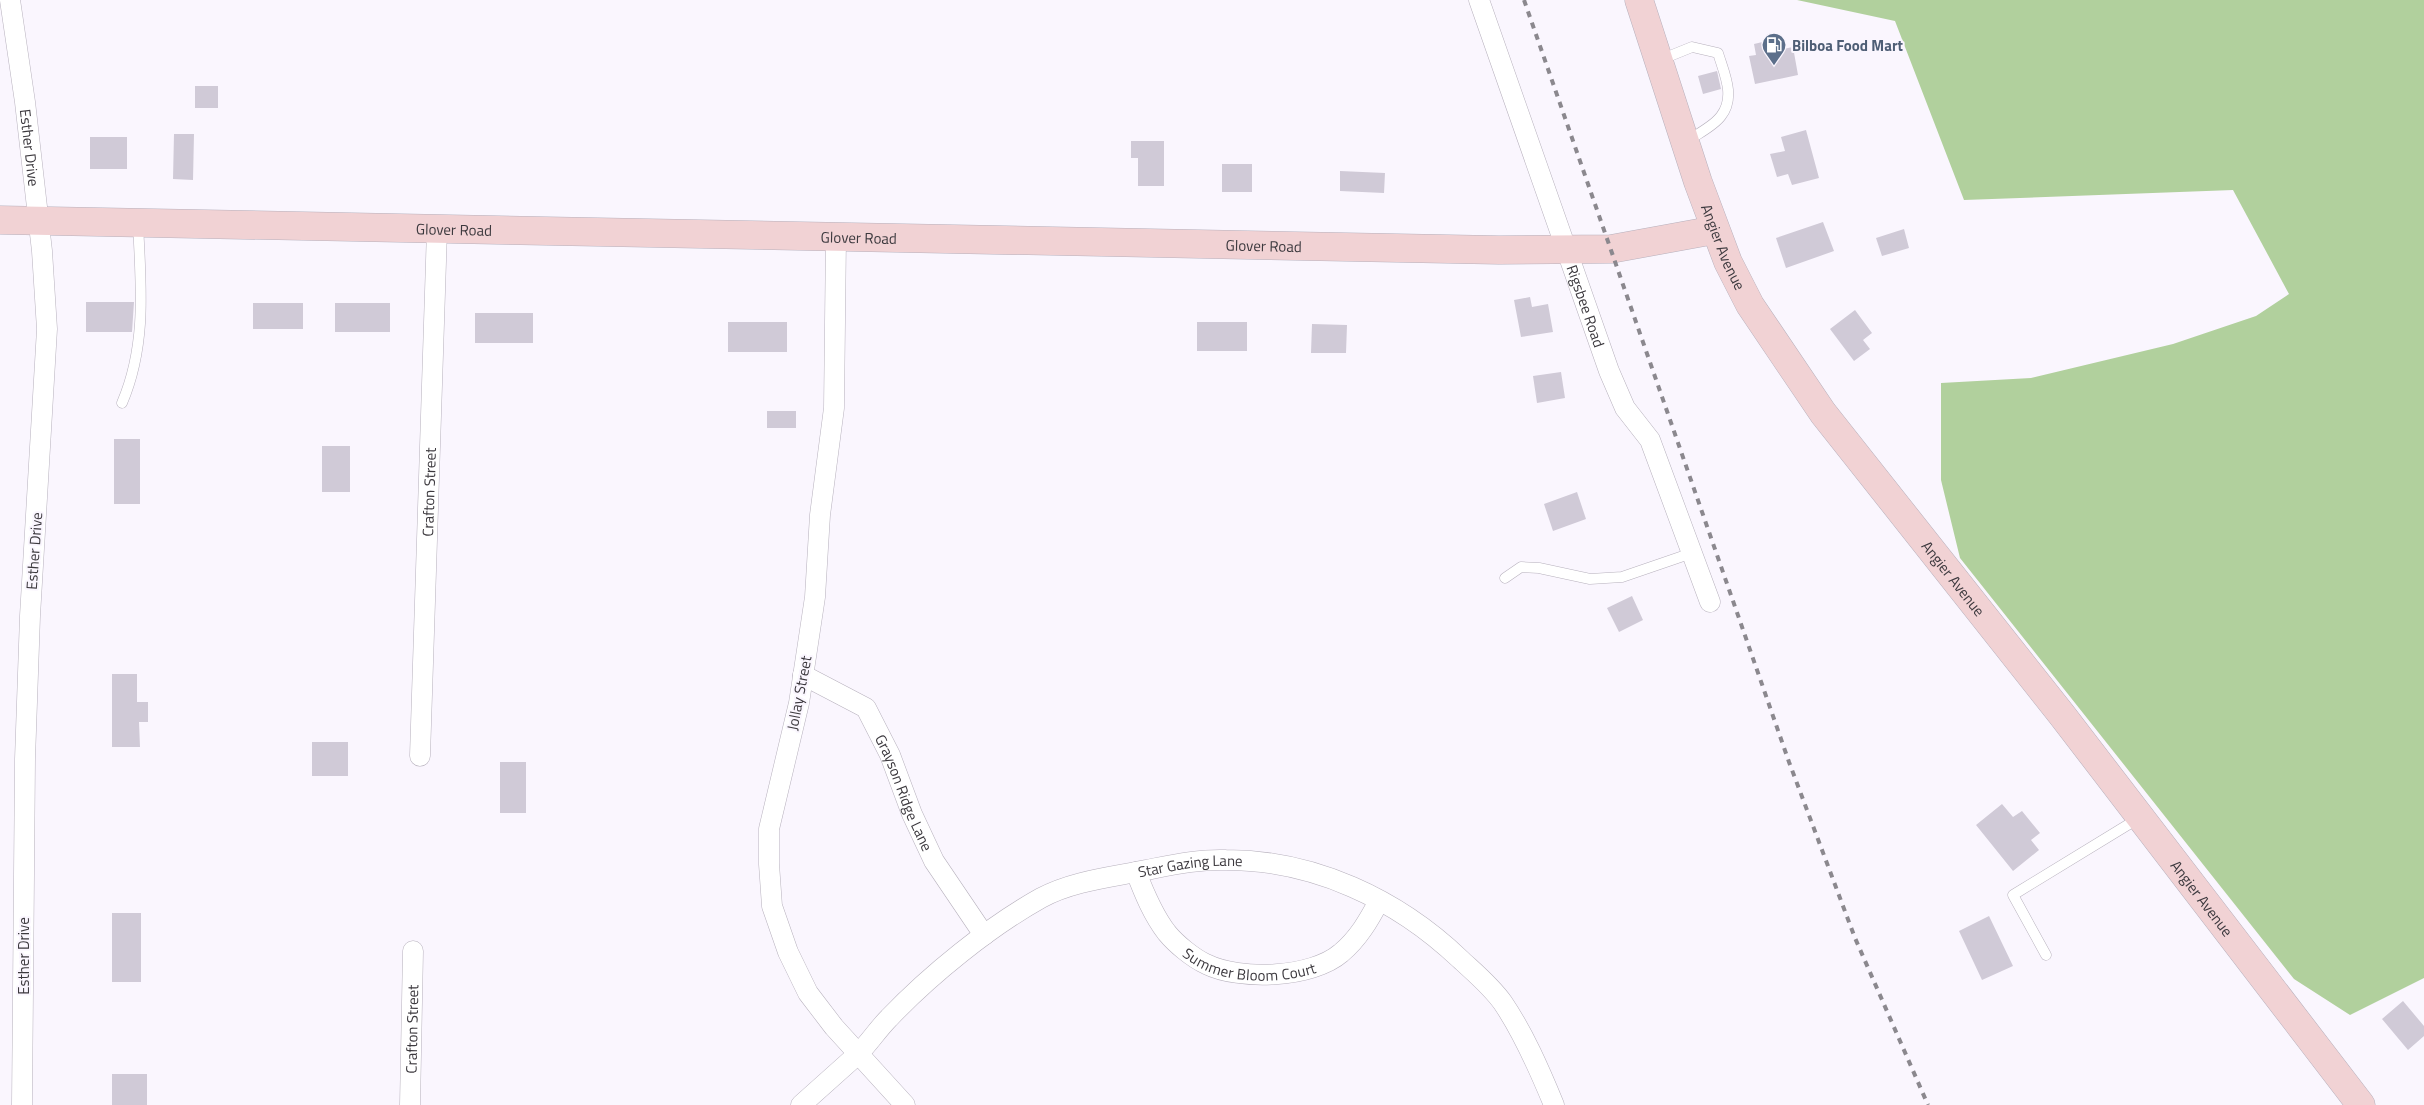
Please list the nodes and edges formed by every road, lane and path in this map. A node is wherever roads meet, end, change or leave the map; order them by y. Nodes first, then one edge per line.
1 (10, 0) edge
2 (1479, 0) edge
3 (1639, 0) edge
4 (1659, 60) junction
5 (1686, 142) junction
6 (0, 220) edge
7 (37, 220) junction
8 (138, 223) junction
9 (437, 230) junction
10 (1715, 230) junction
11 (836, 237) junction
12 (1568, 251) junction
13 (122, 403) dead end
14 (1692, 553) junction
15 (1506, 578) dead end
16 (1710, 602) dead end
17 (803, 675) junction
18 (420, 756) dead end
19 (2140, 817) junction
20 (1136, 872) junction
21 (1380, 901) junction
22 (984, 935) junction
23 (413, 952) dead end
24 (2046, 955) dead end
25 (859, 1052) junction
26 (22, 1105) edge
27 (410, 1105) edge
28 (802, 1105) edge
29 (905, 1105) edge
30 (1554, 1105) edge
31 (2361, 1105) edge

1 - 7 street, Esther Drive
2 - 12 street, Rigsbee Road
3 - 4 street, Angier Avenue
4 - 5 street, Angier Avenue
4 - 5 lane
5 - 10 street, Angier Avenue
6 - 7 street, Glover Road
7 - 8 street, Glover Road
7 - 26 street, Esther Drive
8 - 9 street, Glover Road
8 - 13 lane
9 - 11 street, Glover Road
9 - 18 street, Crafton Street
10 - 12 street, Glover Road
10 - 19 street, Angier Avenue
11 - 12 street, Glover Road
11 - 17 street, Jollay Street
12 - 14 street, Rigsbee Road
14 - 15 lane
14 - 16 street, Rigsbee Road
17 - 22 street, Grayson Ridge Lane
17 - 25 street, Jollay Street
19 - 24 lane
19 - 31 street, Angier Avenue
20 - 21 street, Star Gazing Lane
20 - 21 street, Summer Bloom Court
20 - 22 street, Star Gazing Lane
21 - 30 street, Star Gazing Lane
22 - 25 street, Star Gazing Lane
23 - 27 street, Crafton Street
25 - 28 street, Star Gazing Lane
25 - 29 street, Jollay Street

